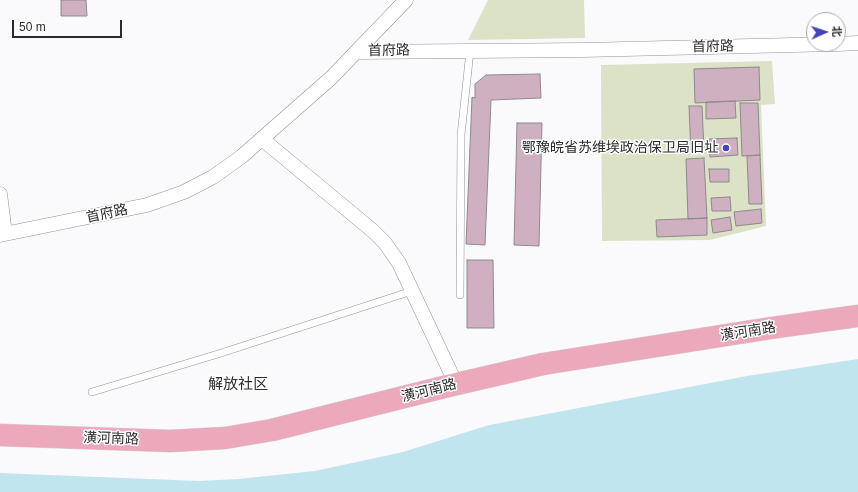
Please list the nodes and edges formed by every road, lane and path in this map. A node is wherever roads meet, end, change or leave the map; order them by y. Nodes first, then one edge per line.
1 (406, 0) edge
2 (846, 44) edge
3 (858, 44) edge
4 (806, 45) edge
5 (470, 51) junction
6 (357, 52) junction
7 (262, 140) junction
8 (0, 194) edge
9 (3, 235) edge
10 (412, 291) junction
11 (460, 295) dead end
12 (858, 316) edge
13 (456, 384) junction
14 (92, 392) dead end
15 (0, 435) edge

1 - 6 street
2 - 3 street
4 - 5 street, 首府路
5 - 6 street, 首府路
5 - 11 lane
6 - 7 street, 首府路
7 - 9 street, 首府路
7 - 10 street
8 - 9 street
10 - 13 street
10 - 14 lane
12 - 13 main road, 潢河南路
13 - 15 main road, 潢河南路

